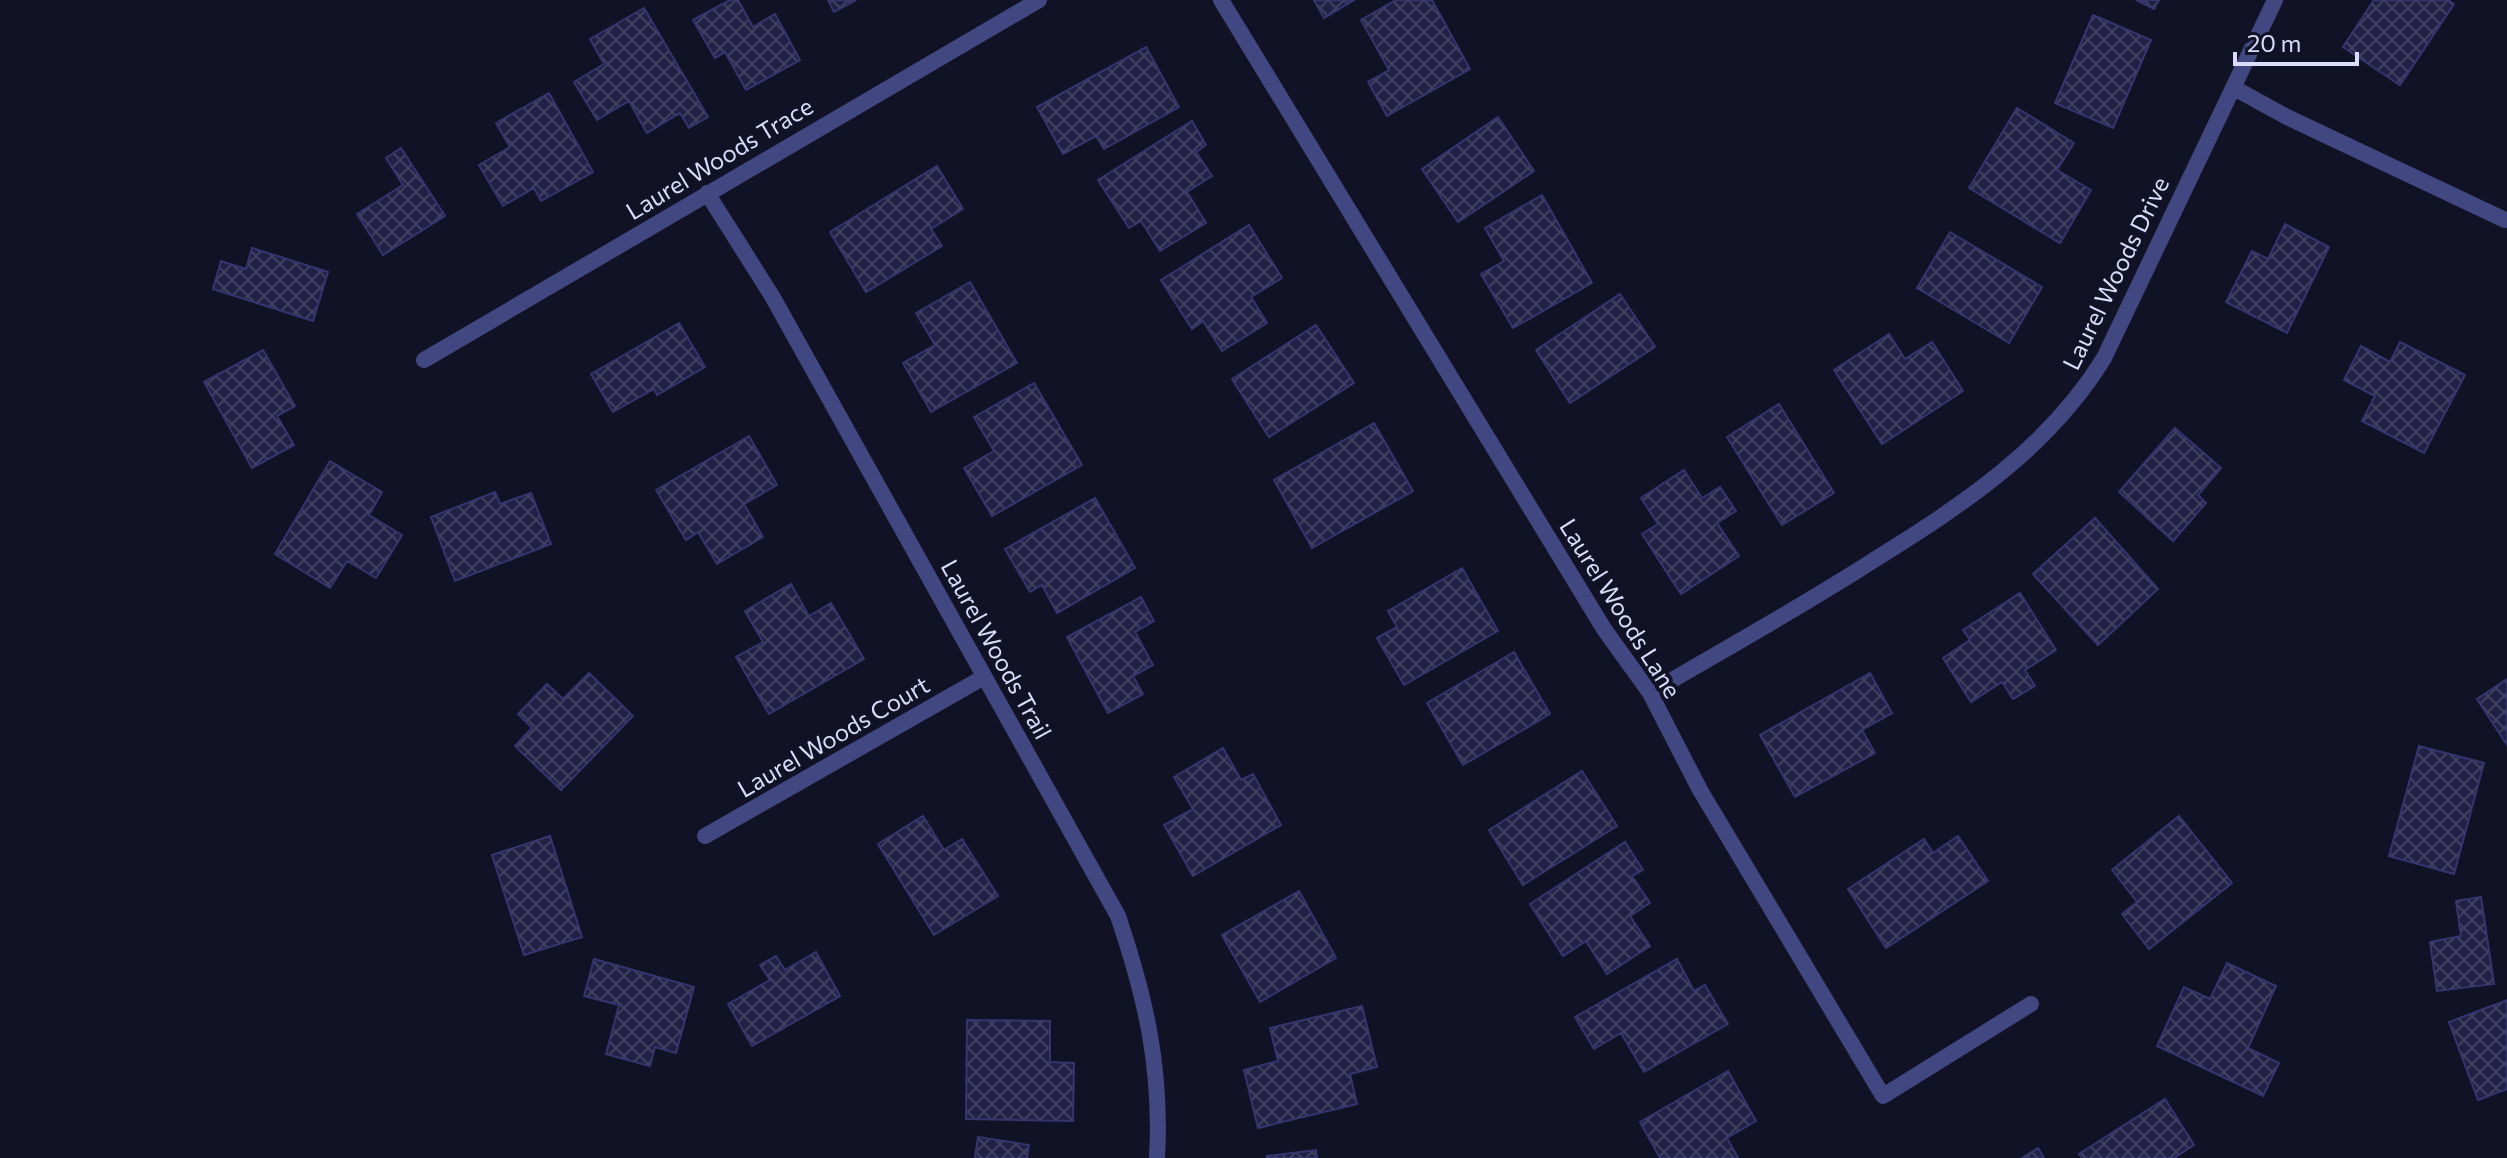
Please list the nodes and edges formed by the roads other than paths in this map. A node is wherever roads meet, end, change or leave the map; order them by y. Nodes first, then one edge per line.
1 (1039, 0) edge
2 (1221, 0) edge
3 (2275, 0) edge
4 (2234, 88) junction
5 (707, 193) junction
6 (2505, 220) dead end
7 (424, 360) dead end
8 (984, 677) junction
9 (1650, 693) junction
10 (705, 836) dead end
11 (2031, 1004) dead end
12 (1157, 1158) edge

1 - 5 street, Laurel Woods Trace
2 - 9 street, Laurel Woods Lane
3 - 4 street, Laurel Woods Drive
4 - 6 street
4 - 9 street, Laurel Woods Drive
5 - 7 street, Laurel Woods Trace
5 - 8 street, Laurel Woods Trail
8 - 10 street, Laurel Woods Court
8 - 12 street, Laurel Woods Trail
9 - 11 street, Laurel Woods Lane

